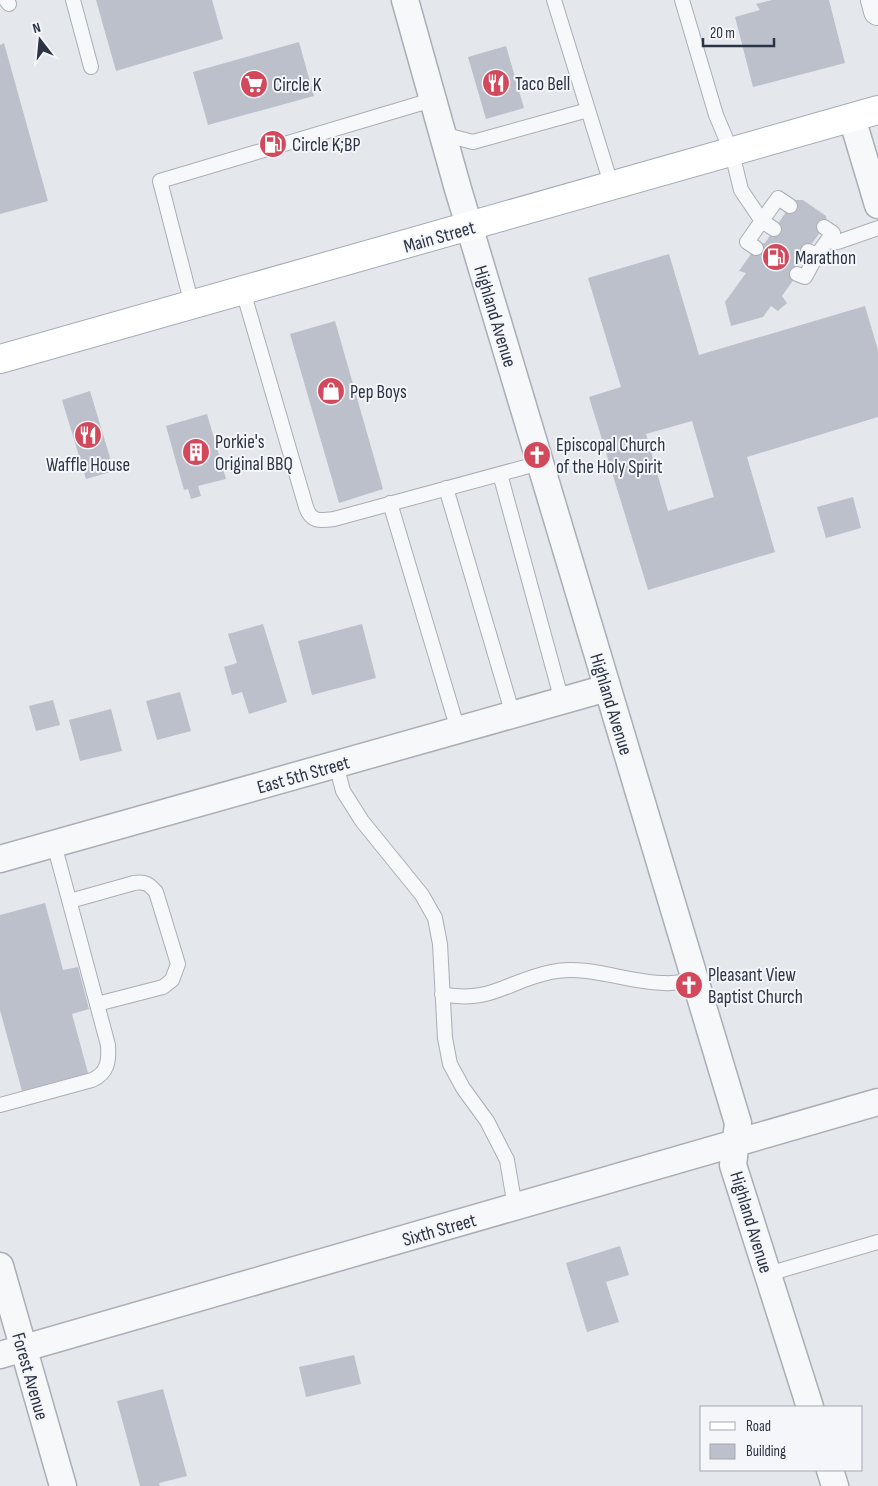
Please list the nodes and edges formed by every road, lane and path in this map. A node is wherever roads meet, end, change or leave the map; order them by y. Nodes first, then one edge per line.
1 (73, 0) edge
2 (554, 0) edge
3 (682, 0) edge
4 (875, 0) edge
5 (409, 1) edge
6 (878, 11) edge
7 (91, 67) dead end
8 (432, 100) junction
9 (588, 110) junction
10 (878, 110) edge
11 (852, 118) junction
12 (442, 134) junction
13 (732, 153) junction
14 (612, 187) junction
15 (878, 204) edge
16 (790, 206) dead end
17 (768, 225) junction
18 (470, 227) junction
19 (878, 228) edge
20 (756, 248) dead end
21 (797, 274) dead end
22 (243, 291) junction
23 (192, 305) junction
24 (0, 359) edge
25 (540, 463) junction
26 (500, 474) junction
27 (446, 488) junction
28 (390, 503) junction
29 (607, 688) junction
30 (562, 701) junction
31 (513, 715) junction
32 (458, 730) junction
33 (336, 764) junction
34 (54, 844) junction
35 (0, 860) edge
36 (70, 901) junction
37 (695, 980) junction
38 (442, 994) junction
39 (97, 1004) junction
40 (878, 1102) edge
41 (0, 1105) edge
42 (736, 1144) junction
43 (515, 1207) junction
44 (878, 1242) edge
45 (0, 1266) edge
46 (768, 1274) junction
47 (12, 1352) edge
48 (810, 1406) edge
49 (830, 1471) edge
50 (63, 1486) edge
51 (835, 1486) edge

1 - 7 lane
2 - 9 lane
3 - 13 lane
4 - 6 street
5 - 8 street, Highland Avenue
8 - 12 street, Highland Avenue
8 - 23 lane
9 - 12 lane
9 - 14 lane
10 - 11 main road, Main Street
11 - 13 main road, Main Street
11 - 15 street
12 - 18 street, Highland Avenue
13 - 14 main road, Main Street
13 - 17 lane
14 - 18 main road, Main Street
16 - 17 lane
17 - 20 lane
18 - 22 main road, Main Street
18 - 25 street, Highland Avenue
19 - 21 lane
22 - 23 main road, Main Street
22 - 28 lane
23 - 24 main road, Main Street
25 - 26 lane
25 - 29 street, Highland Avenue
26 - 27 lane
26 - 30 lane
27 - 28 lane
27 - 31 lane
28 - 32 lane
29 - 30 street, East 5th Street
29 - 37 street, Highland Avenue
30 - 31 street, East 5th Street
31 - 32 street, East 5th Street
32 - 33 street, East 5th Street
33 - 34 street, East 5th Street
33 - 38 lane
34 - 35 street, East 5th Street
34 - 36 lane
36 - 39 lane
36 - 39 lane
37 - 38 lane
37 - 42 street, Highland Avenue
38 - 43 lane
39 - 41 lane
40 - 42 street, Sixth Street
42 - 43 street, Sixth Street
42 - 46 street, Highland Avenue
43 - 47 street, Sixth Street
44 - 46 lane
45 - 47 street, Forest Avenue
46 - 48 street, Highland Avenue
47 - 50 street, Forest Avenue
49 - 51 street

